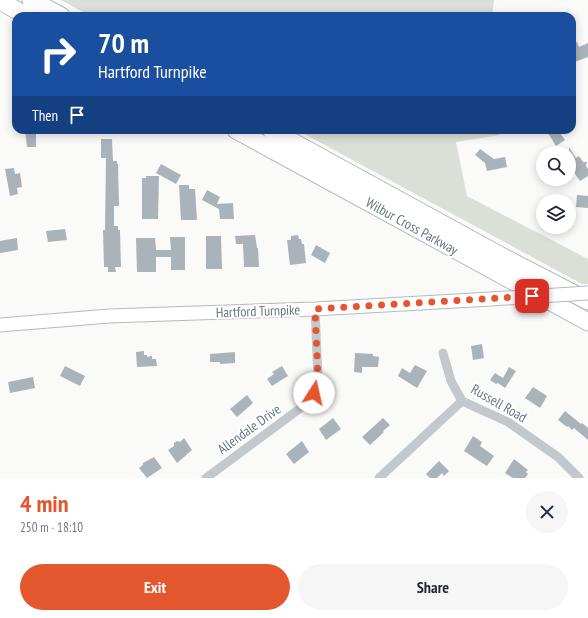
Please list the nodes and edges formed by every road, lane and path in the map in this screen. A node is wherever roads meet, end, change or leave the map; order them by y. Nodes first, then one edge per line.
1 (31, 0) edge
2 (0, 1) edge
3 (20, 12) edge
4 (53, 12) edge
5 (243, 134) edge
6 (278, 134) edge
7 (588, 293) edge
8 (588, 301) edge
9 (556, 304) junction
10 (315, 309) junction
11 (588, 322) edge
12 (0, 325) edge
13 (588, 331) edge
14 (443, 353) dead end
15 (462, 401) junction
16 (206, 478) edge
17 (379, 478) edge
18 (579, 478) edge

1 - 4 highway
2 - 3 highway
5 - 9 highway, Wilbur Cross Parkway
6 - 8 highway, Wilbur Cross Parkway
7 - 10 main road, Hartford Turnpike, bridge
9 - 11 highway, Wilbur Cross Parkway
9 - 13 highway
10 - 12 main road, Hartford Turnpike
10 - 16 street, Allendale Drive
14 - 15 street, Russell Road
15 - 17 street
15 - 18 street, Russell Road

